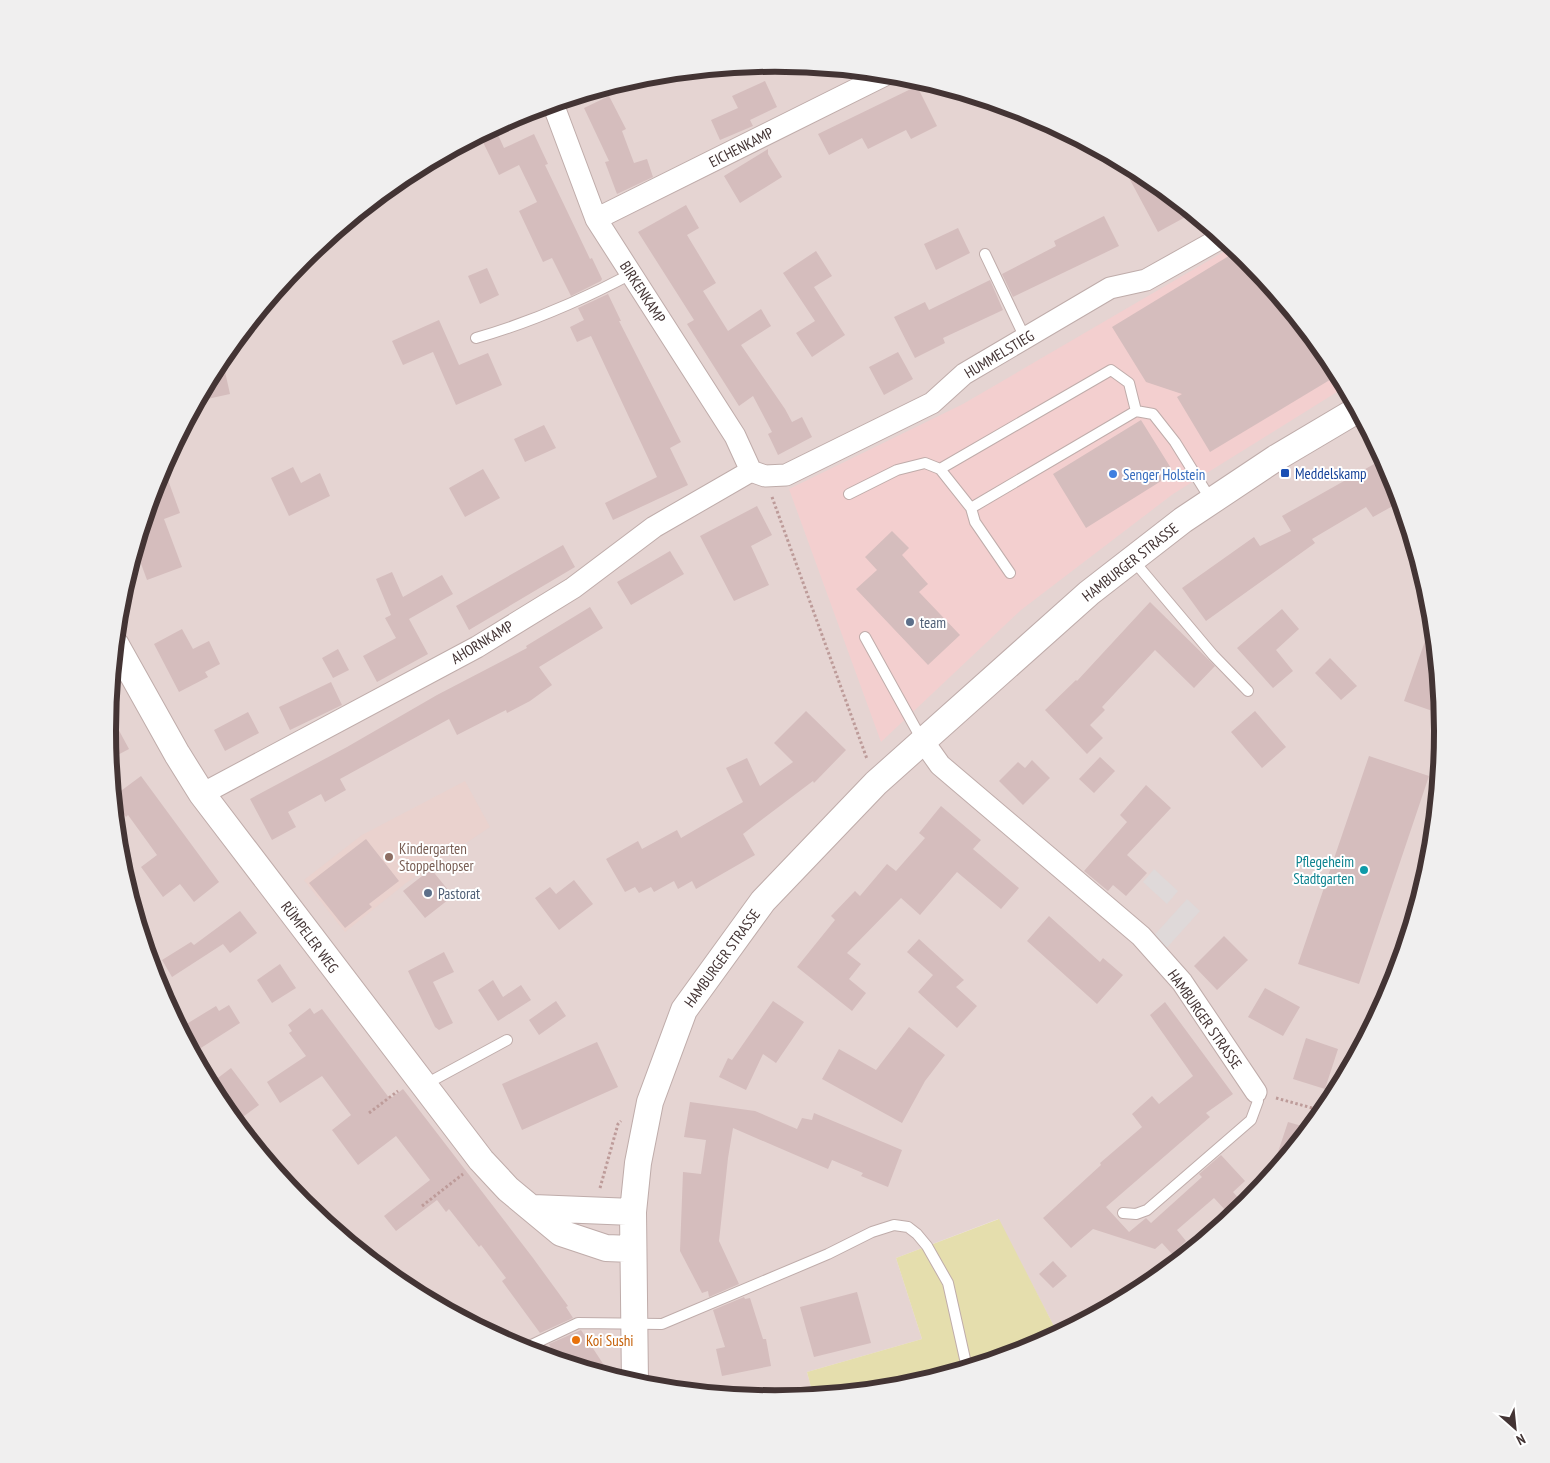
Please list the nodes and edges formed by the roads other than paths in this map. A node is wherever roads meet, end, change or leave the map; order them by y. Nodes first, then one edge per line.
1 (875, 80) edge
2 (555, 110) edge
3 (596, 219) junction
4 (1215, 241) edge
5 (984, 254) dead end
6 (631, 274) junction
7 (476, 338) dead end
8 (1025, 338) junction
9 (1136, 411) junction
10 (1352, 413) edge
11 (940, 469) junction
12 (758, 473) junction
13 (849, 494) dead end
14 (1212, 501) junction
15 (971, 508) junction
16 (1133, 560) junction
17 (1010, 573) dead end
18 (865, 637) dead end
19 (121, 654) edge
20 (1248, 691) dead end
21 (923, 741) junction
22 (202, 794) junction
23 (507, 1040) dead end
24 (420, 1082) junction
25 (1256, 1092) joint
26 (533, 1208) junction
27 (633, 1212) junction
28 (1123, 1214) dead end
29 (632, 1248) junction
30 (636, 1325) junction
31 (533, 1344) edge
32 (966, 1362) edge
33 (635, 1375) edge

1 - 3 street, EICHENKAMP
2 - 3 street, BIRKENKAMP
3 - 6 street, BIRKENKAMP
4 - 8 street, HUMMELSTIEG
5 - 8 lane
6 - 7 lane
6 - 12 street, BIRKENKAMP
8 - 12 street, HUMMELSTIEG
9 - 11 lane
9 - 14 lane
9 - 15 lane
10 - 14 street, HAMBURGER STRASSE
11 - 13 lane
11 - 15 lane
12 - 22 street, AHORNKAMP
14 - 16 street, HAMBURGER STRASSE
15 - 17 lane
16 - 20 lane
16 - 21 street, HAMBURGER STRASSE
18 - 21 lane
19 - 22 street, RÜMPELER WEG
21 - 25 street, HAMBURGER STRASSE
21 - 27 street, HAMBURGER STRASSE
22 - 24 street, RÜMPELER WEG
23 - 24 lane
24 - 26 street, RÜMPELER WEG
25 - 28 lane
26 - 27 street
26 - 29 street, RÜMPELER WEG
27 - 29 street, HAMBURGER STRASSE
29 - 30 street, HAMBURGER STRASSE
30 - 31 lane
30 - 32 lane
30 - 33 street, HAMBURGER STRASSE

